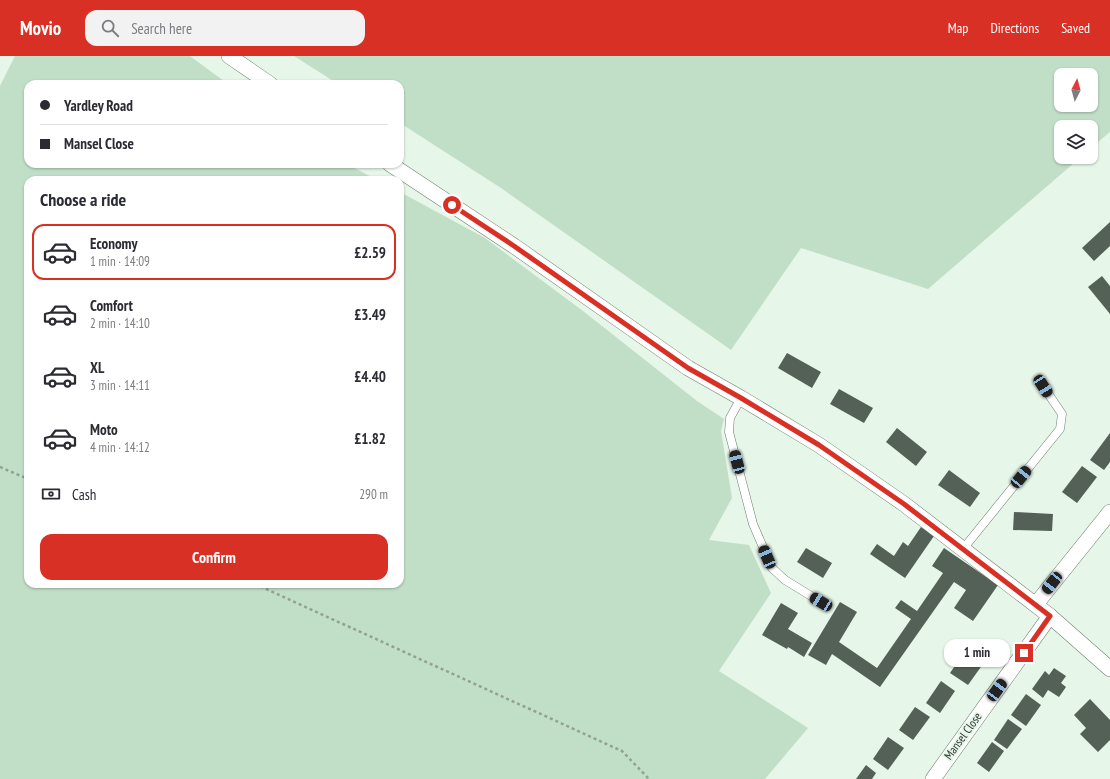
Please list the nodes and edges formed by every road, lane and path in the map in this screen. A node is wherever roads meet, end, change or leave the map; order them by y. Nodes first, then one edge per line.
1 (229, 56) edge
2 (264, 80) edge
3 (396, 168) edge
4 (1043, 386) dead end
5 (741, 398) junction
6 (0, 467) edge
7 (24, 478) edge
8 (1110, 512) edge
9 (963, 548) junction
10 (264, 588) edge
11 (821, 602) dead end
12 (1036, 604) junction
13 (1050, 616) junction
14 (1110, 669) edge
15 (650, 779) edge
16 (933, 779) edge

1 - 2 street
3 - 5 street
4 - 9 lane
5 - 9 street
5 - 11 lane
6 - 7 path
8 - 12 street
9 - 12 street
10 - 15 path
12 - 13 street
13 - 14 street
13 - 16 street, Mansel Close

